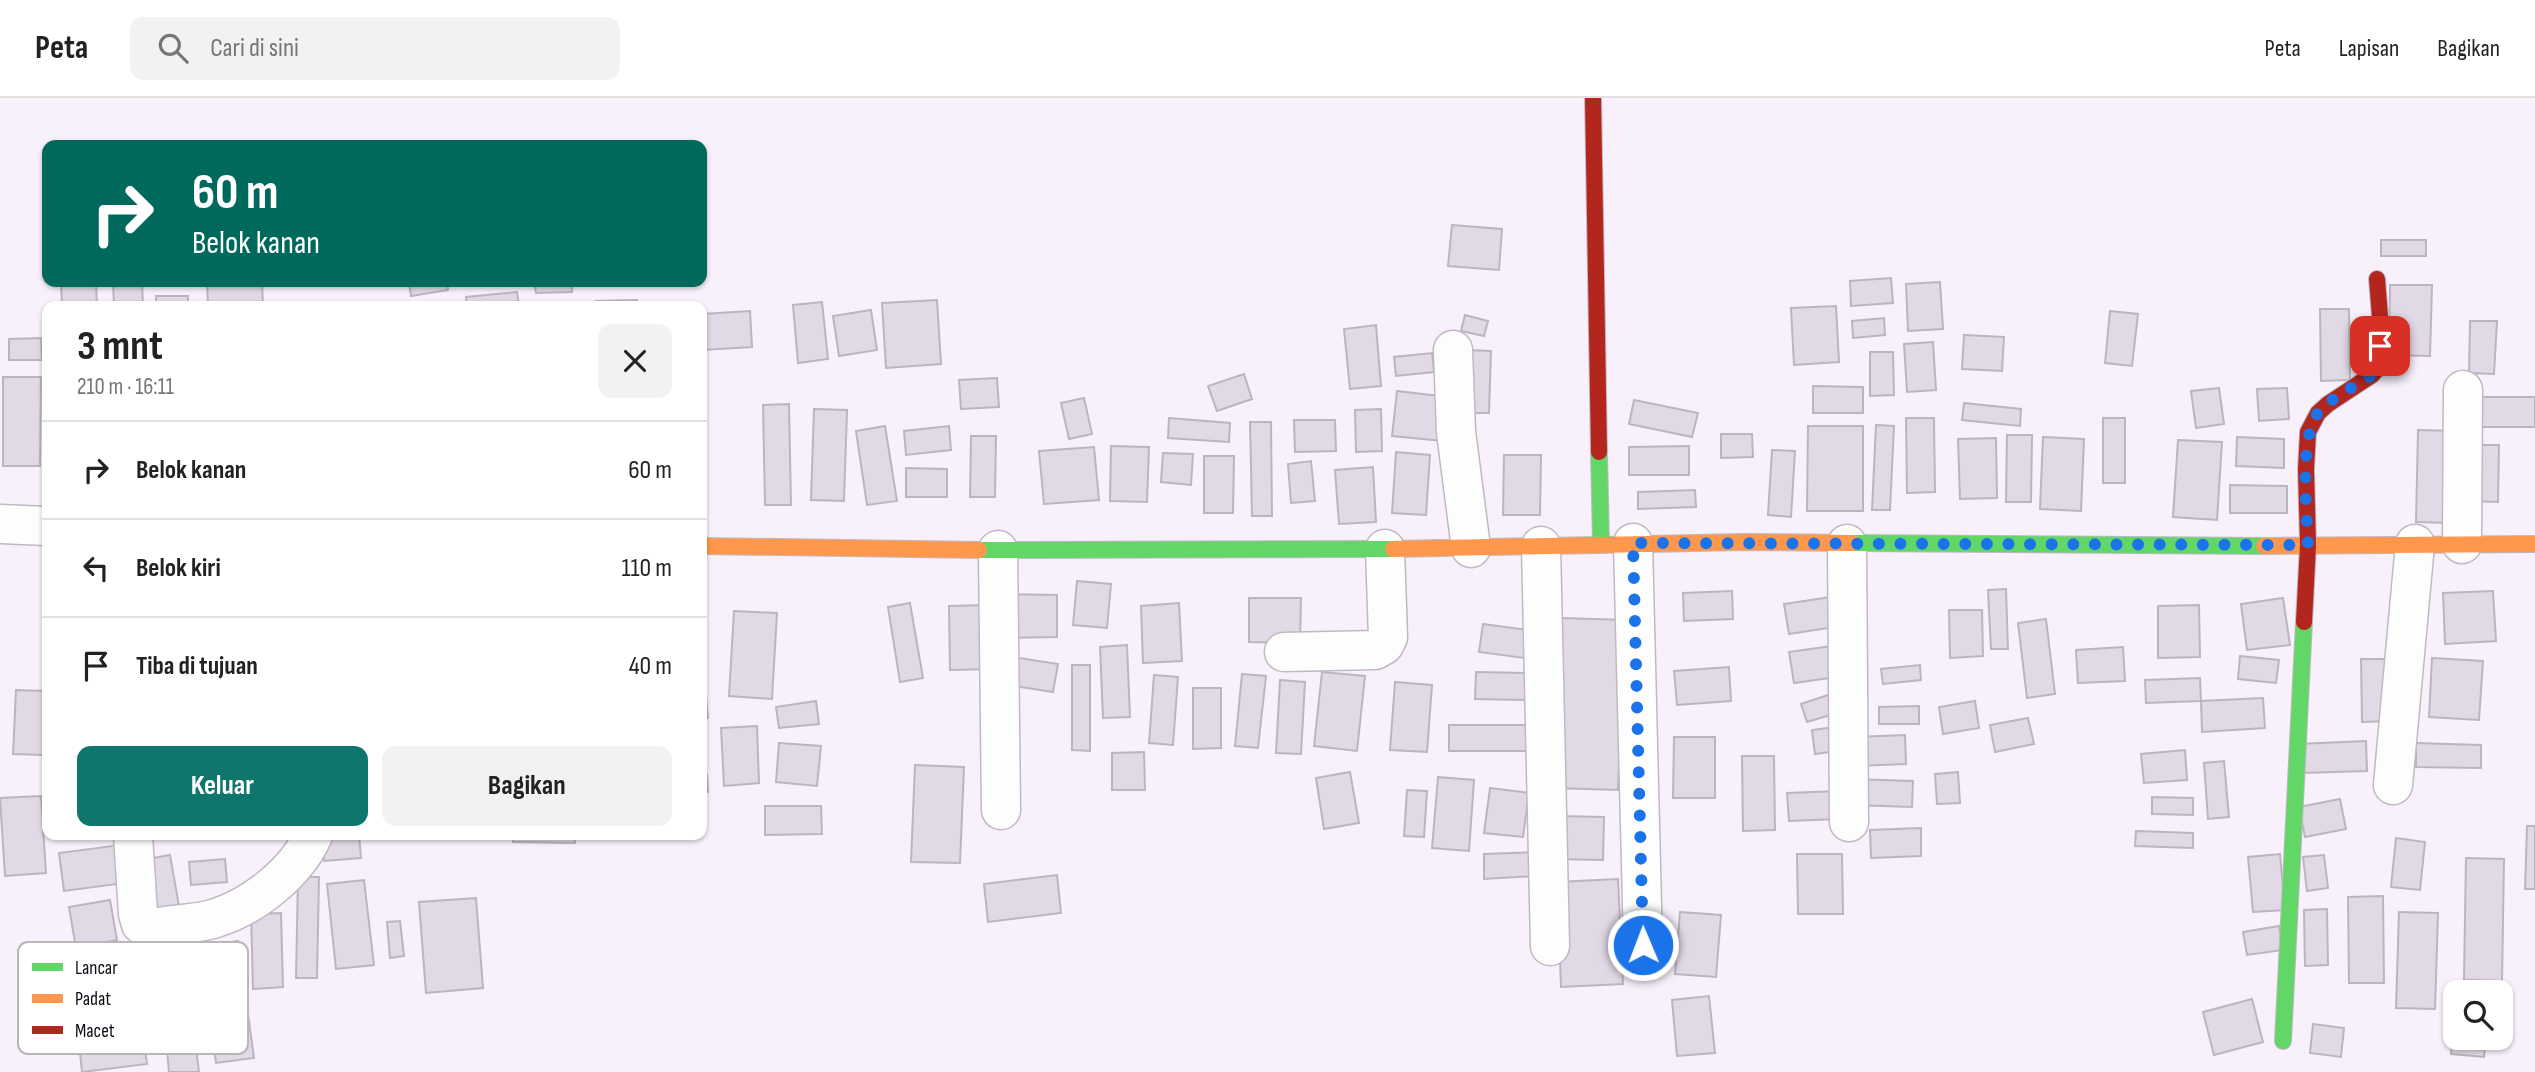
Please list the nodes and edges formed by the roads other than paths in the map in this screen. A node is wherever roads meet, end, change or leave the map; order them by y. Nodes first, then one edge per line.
1 (1593, 98) edge
2 (2377, 279) dead end
3 (1452, 350) dead end
4 (2463, 390) dead end
5 (0, 524) edge
6 (42, 526) edge
7 (1617, 544) junction
8 (1847, 544) junction
9 (2415, 544) junction
10 (2462, 544) junction
11 (2535, 544) edge
12 (2308, 545) junction
13 (707, 546) edge
14 (1541, 546) junction
15 (1471, 548) junction
16 (998, 550) junction
17 (1385, 550) junction
18 (1284, 652) dead end
19 (2393, 785) dead end
20 (1000, 810) dead end
21 (1849, 822) dead end
22 (133, 840) edge
23 (310, 840) edge
24 (1643, 945) dead end
25 (1550, 946) dead end
26 (2283, 1041) dead end

1 - 7 street
2 - 12 street
3 - 15 street
4 - 10 street
5 - 6 street
7 - 8 street
7 - 14 street
7 - 24 street
8 - 12 street
8 - 21 street
9 - 10 street
9 - 12 street
9 - 19 street
10 - 11 street
12 - 26 street
13 - 16 street
14 - 15 street
14 - 25 street
15 - 17 street
16 - 17 street
16 - 20 street
17 - 18 street
22 - 23 street

